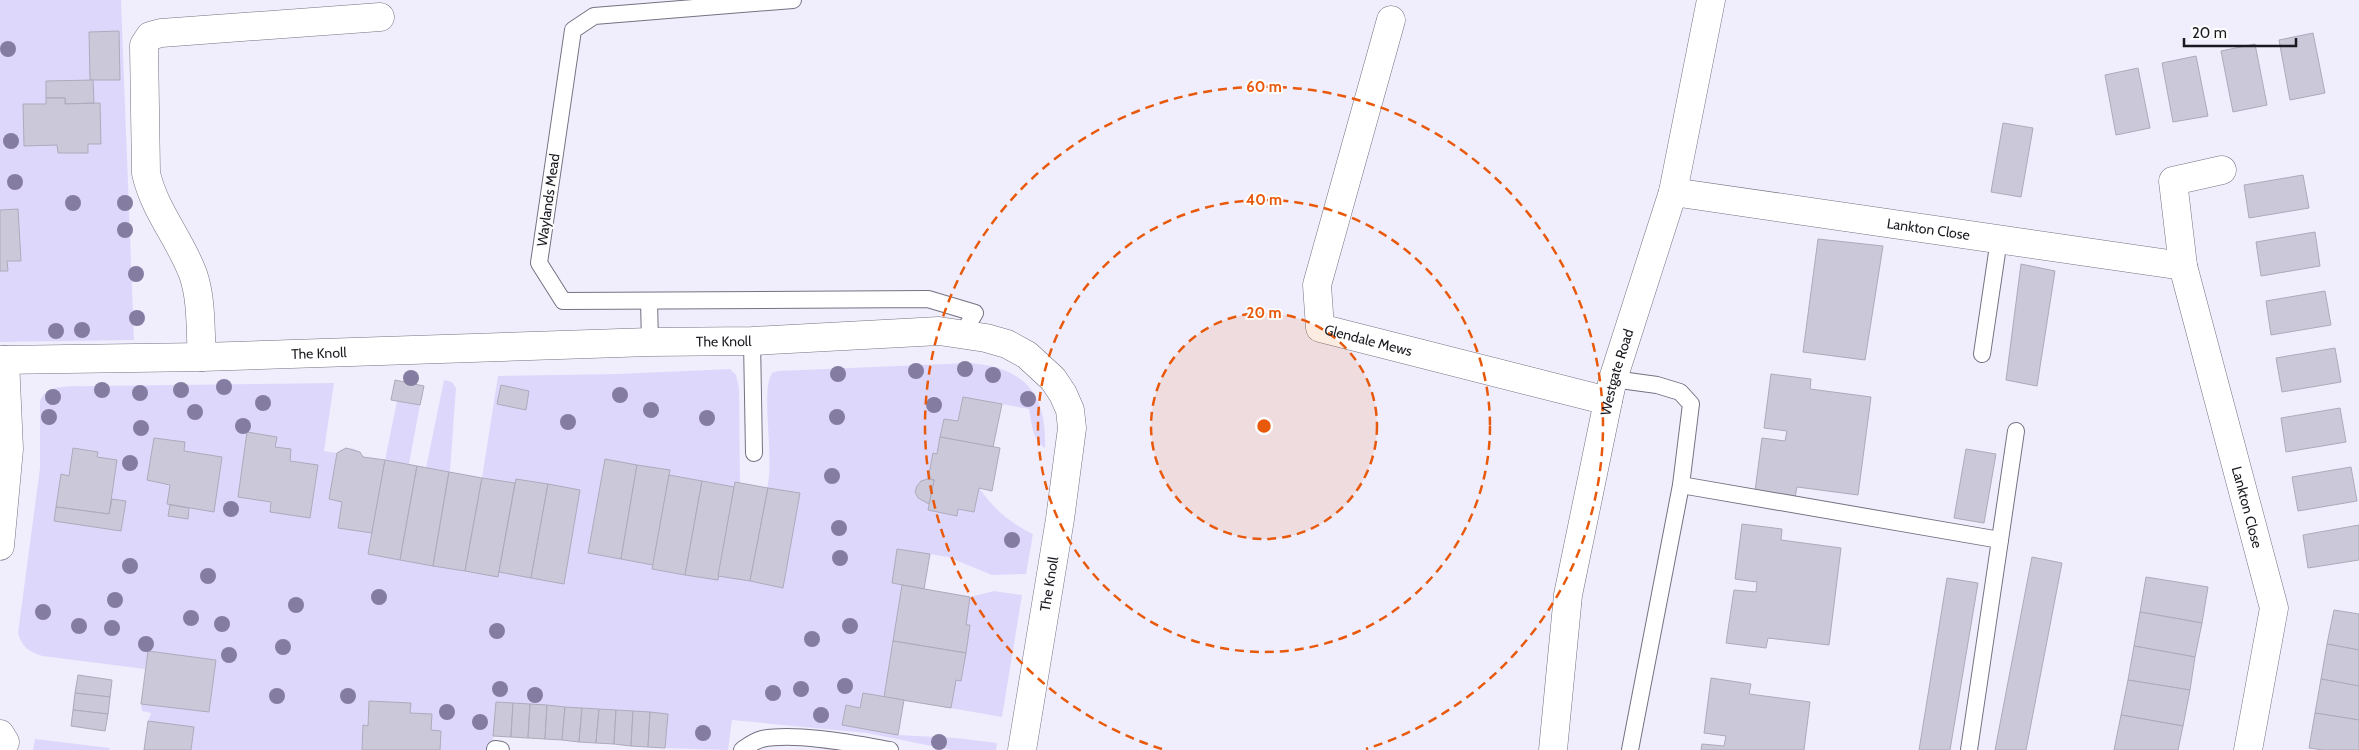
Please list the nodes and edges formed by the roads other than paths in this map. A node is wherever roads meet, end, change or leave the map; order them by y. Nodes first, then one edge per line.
1 (793, 0) edge
2 (1711, 0) edge
3 (380, 17) dead end
4 (1391, 20) dead end
5 (2222, 170) dead end
6 (1673, 192) junction
7 (1999, 239) junction
8 (2182, 266) junction
9 (649, 300) junction
10 (962, 334) junction
11 (752, 341) junction
12 (650, 342) junction
13 (1982, 354) dead end
14 (202, 357) junction
15 (3, 360) edge
16 (1610, 390) junction
17 (2016, 431) dead end
18 (754, 453) dead end
19 (1681, 485) junction
20 (2000, 540) junction
21 (0, 546) edge
22 (495, 750) edge
23 (501, 750) edge
24 (742, 750) edge
25 (890, 750) edge
26 (1022, 750) edge
27 (1553, 750) edge
28 (1630, 750) edge
29 (1969, 750) edge
30 (2248, 750) edge

1 - 9 lane, Waylands Mead
2 - 6 street, Westgate Road
3 - 14 street
4 - 16 street, Glendale Mews
5 - 8 street, Lankton Close
6 - 7 street, Lankton Close
6 - 16 street, Westgate Road
7 - 8 street, Lankton Close
7 - 13 lane
8 - 30 street, Lankton Close
9 - 10 lane, Waylands Mead
9 - 12 lane
10 - 11 street, The Knoll
10 - 26 street, The Knoll
11 - 12 street, The Knoll
11 - 18 lane
12 - 14 street, The Knoll
14 - 15 street, The Knoll
15 - 21 street
16 - 19 lane
16 - 27 street, Westgate Road
17 - 20 lane
19 - 20 lane
19 - 28 lane
20 - 29 lane
22 - 23 lane
24 - 25 lane

